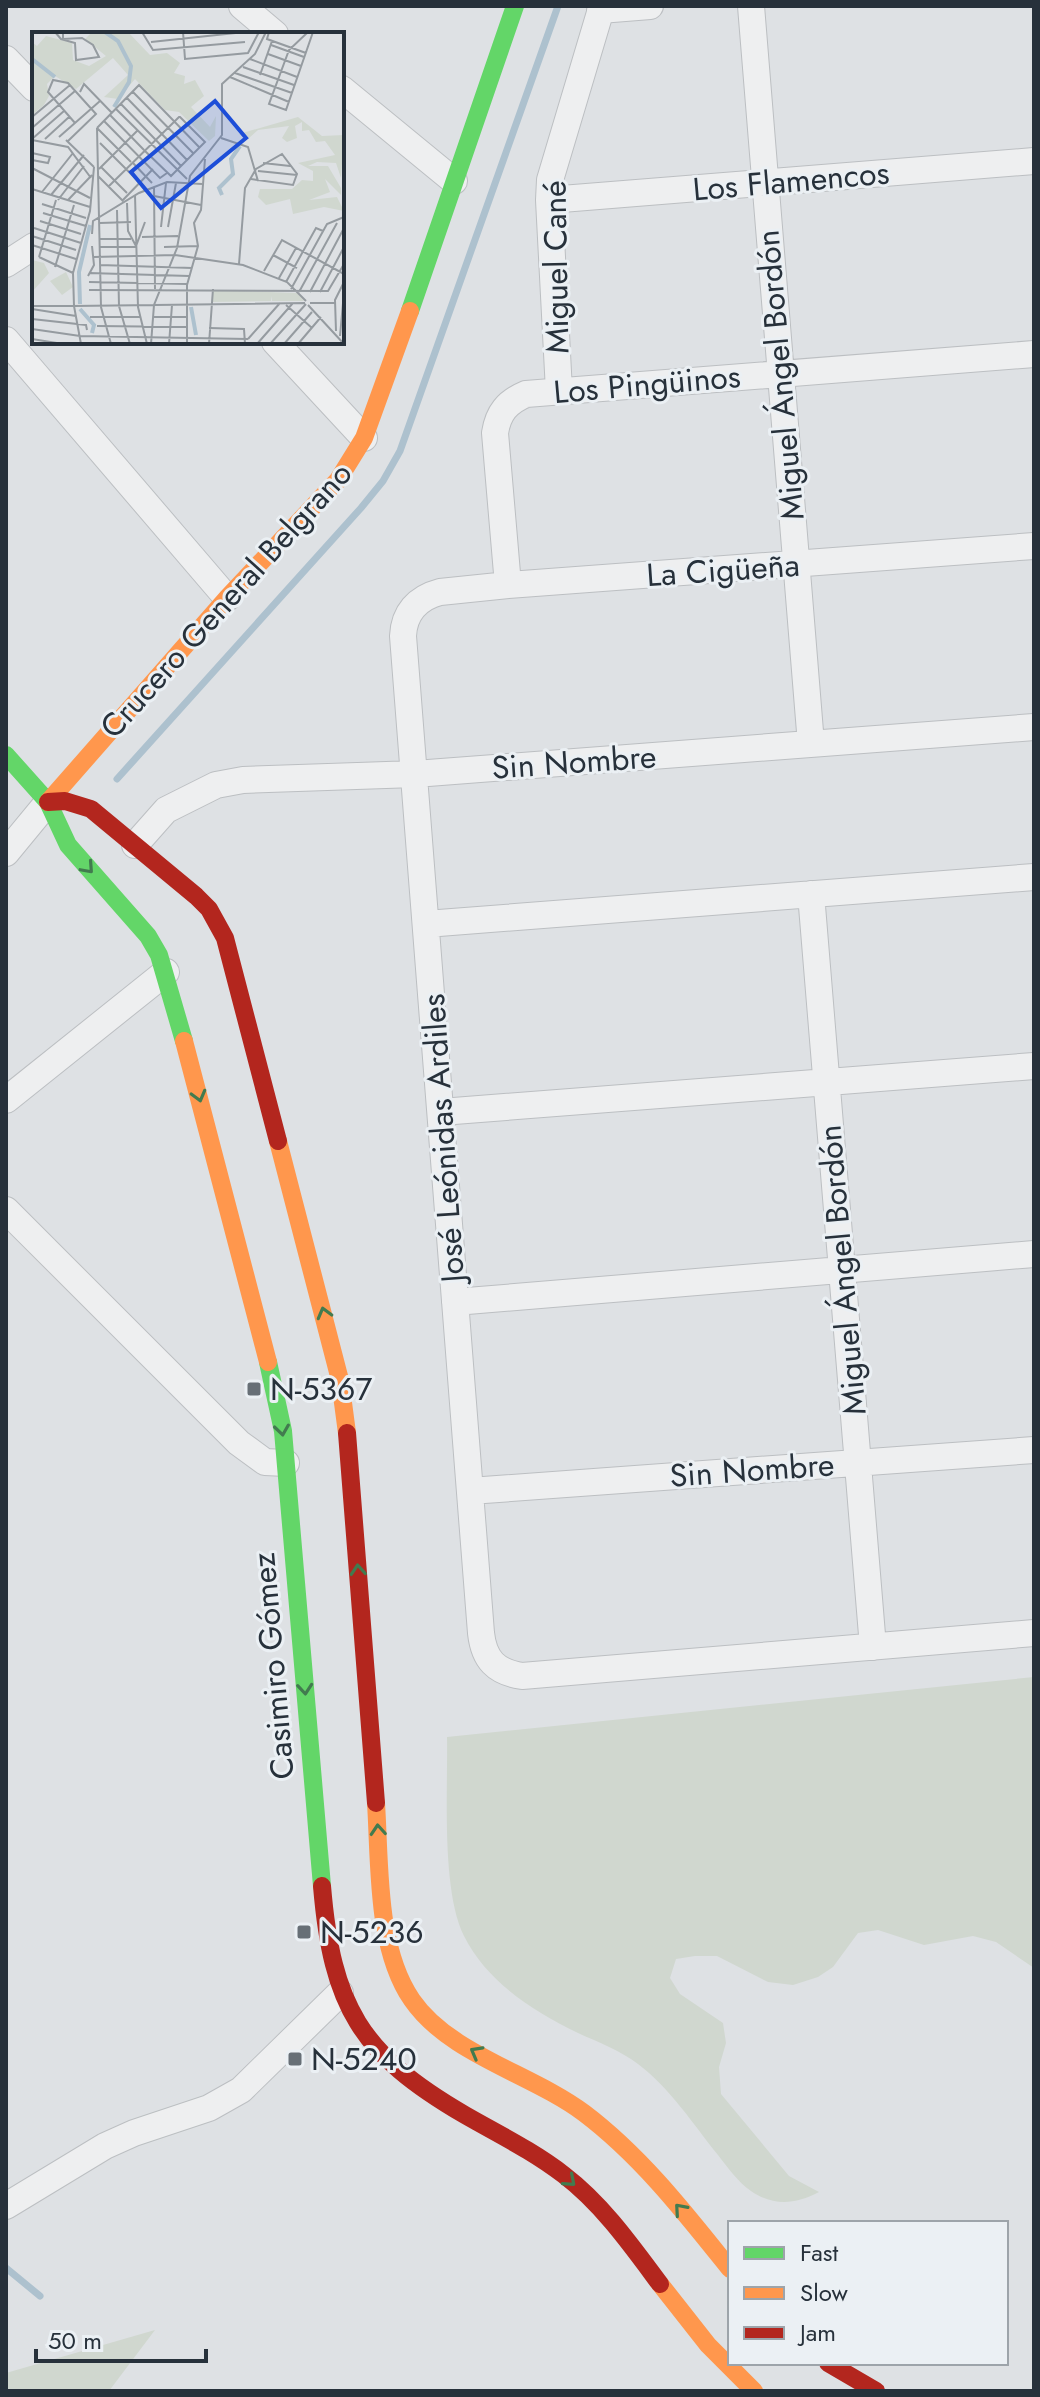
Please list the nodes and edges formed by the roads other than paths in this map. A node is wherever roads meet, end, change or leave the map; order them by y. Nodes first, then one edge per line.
1 (242, 6) edge
2 (515, 6) edge
3 (650, 6) edge
4 (751, 6) edge
5 (601, 8) edge
6 (273, 32) edge
7 (6, 59) edge
8 (32, 86) edge
9 (344, 91) edge
10 (1034, 161) edge
11 (454, 181) junction
12 (765, 183) junction
13 (549, 200) junction
14 (32, 247) edge
15 (6, 264) edge
16 (6, 340) edge
17 (277, 344) edge
18 (1034, 354) edge
19 (781, 374) junction
20 (559, 391) junction
21 (364, 438) junction
22 (1034, 546) edge
23 (796, 564) junction
24 (508, 585) junction
25 (227, 598) junction
26 (415, 605) joint
27 (1034, 727) edge
28 (811, 744) junction
29 (6, 755) edge
30 (415, 774) junction
31 (48, 802) junction
32 (135, 845) junction
33 (6, 853) edge
34 (1034, 877) edge
35 (811, 894) junction
36 (426, 924) junction
37 (166, 972) junction
38 (1034, 1066) edge
39 (827, 1082) junction
40 (6, 1100) edge
41 (441, 1112) junction
42 (6, 1210) edge
43 (1034, 1254) edge
44 (842, 1270) junction
45 (455, 1302) junction
46 (1034, 1450) edge
47 (294, 1462) junction
48 (858, 1463) junction
49 (470, 1491) junction
50 (1034, 1633) edge
51 (873, 1647) junction
52 (340, 1993) junction
53 (6, 2206) edge
54 (728, 2267) edge
55 (728, 2364) edge
56 (729, 2365) edge
57 (831, 2365) edge
58 (754, 2391) edge
59 (876, 2391) edge

1 - 6 street
2 - 11 main road, Crucero General Belgrano
3 - 5 street
4 - 12 street, Miguel Ángel Bordón
5 - 13 street, Miguel Cané
7 - 8 street
9 - 11 street
10 - 12 street, Los Flamencos
11 - 21 main road, Crucero General Belgrano
12 - 13 street, Los Flamencos
12 - 19 street, Miguel Ángel Bordón
13 - 20 street, Miguel Cané
14 - 15 street
16 - 25 street
17 - 21 street
18 - 19 street, Los Pingüinos
19 - 20 street, Los Pingüinos
19 - 23 street, Miguel Ángel Bordón
20 - 24 street, Los Pingüinos
21 - 25 main road, Crucero General Belgrano
22 - 23 street, La Cigüeña
23 - 24 street, La Cigüeña
23 - 28 street, Miguel Ángel Bordón
24 - 26 street, La Cigüeña
25 - 31 main road, Crucero General Belgrano
26 - 30 street, José Leónidas Ardiles
27 - 28 street, Sin Nombre
28 - 30 street, Sin Nombre
29 - 31 main road, Casimiro Gómez
30 - 32 street, Sin Nombre
30 - 36 street, José Leónidas Ardiles
31 - 32 main road
31 - 33 street, Crucero General Belgrano
31 -> 37 main road, Casimiro Gómez
54 -> 32 main road
34 - 35 street
35 - 36 street
35 - 39 street, Miguel Ángel Bordón
36 - 41 street, José Leónidas Ardiles
37 - 40 street
37 -> 47 main road, Casimiro Gómez
38 - 39 street
39 - 41 street
39 - 44 street, Miguel Ángel Bordón
41 - 45 street, José Leónidas Ardiles
42 - 47 street
43 - 44 street
44 - 45 street
44 - 48 street, Miguel Ángel Bordón
45 - 49 street, José Leónidas Ardiles
46 - 48 street, Sin Nombre
47 -> 52 main road, Casimiro Gómez
48 - 49 street, Sin Nombre
48 - 51 street, Miguel Ángel Bordón
49 - 51 street, José Leónidas Ardiles
50 - 51 street
52 - 53 street
52 -> 55 main road, Casimiro Gómez
56 -> 58 main road, Casimiro Gómez
57 - 59 main road

